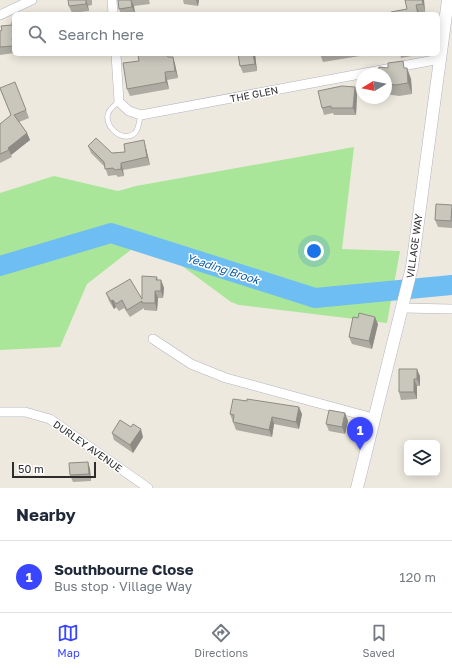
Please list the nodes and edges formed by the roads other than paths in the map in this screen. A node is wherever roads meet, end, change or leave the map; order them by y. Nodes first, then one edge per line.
1 (32, 0) edge
2 (112, 0) edge
3 (448, 0) edge
4 (113, 12) edge
5 (0, 14) edge
6 (116, 56) edge
7 (440, 59) junction
8 (119, 102) junction
9 (140, 115) junction
10 (402, 308) junction
11 (452, 309) edge
12 (153, 339) dead end
13 (0, 412) edge
14 (373, 418) junction
15 (148, 488) edge
16 (357, 488) edge

1 - 5 street
2 - 4 street
3 - 7 street, VILLAGE WAY
6 - 8 street
7 - 9 street, THE GLEN
7 - 10 street, VILLAGE WAY
8 - 9 street
8 - 9 lane
10 - 11 street
10 - 14 street, VILLAGE WAY
12 - 14 street
13 - 15 street, DURLEY AVENUE
14 - 16 street, VILLAGE WAY

